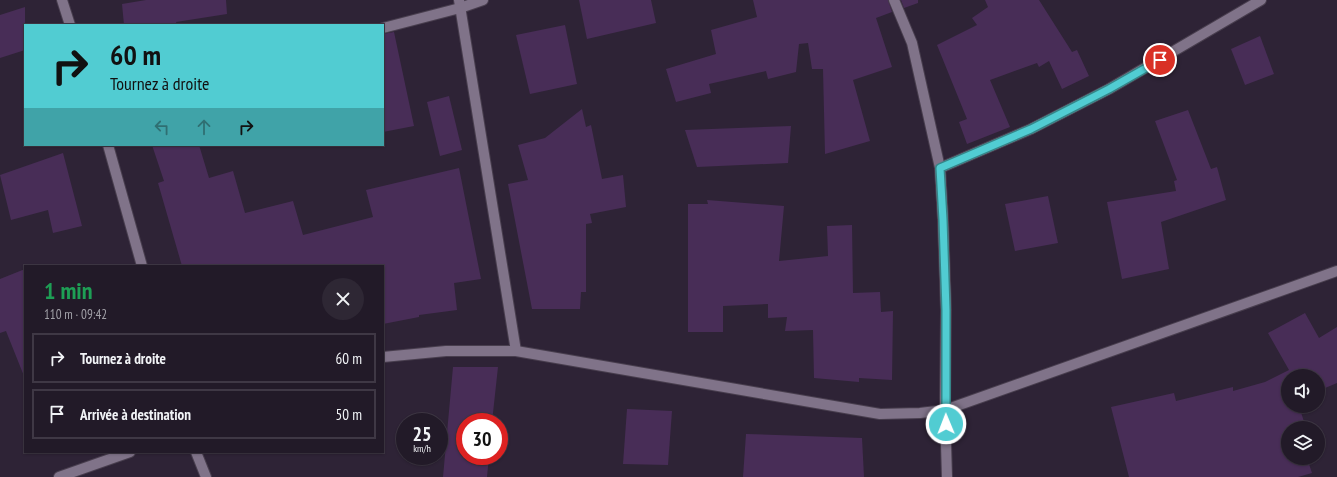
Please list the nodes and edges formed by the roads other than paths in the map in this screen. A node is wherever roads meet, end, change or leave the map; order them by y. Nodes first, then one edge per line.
1 (62, 0) edge
2 (483, 0) edge
3 (894, 0) edge
4 (1261, 0) edge
5 (460, 4) edge
6 (70, 24) edge
7 (384, 28) edge
8 (108, 146) edge
9 (940, 168) junction
10 (142, 265) edge
11 (1337, 271) edge
12 (516, 351) junction
13 (384, 357) edge
14 (945, 410) junction
15 (127, 453) edge
16 (196, 453) edge
17 (59, 477) edge
18 (206, 477) edge
19 (947, 477) edge

1 - 6 street
2 - 5 street
3 - 9 street
4 - 9 street
5 - 7 street
5 - 12 street
8 - 10 street
9 - 14 street
11 - 14 street
12 - 13 street
12 - 14 street
14 - 19 street
15 - 17 street
16 - 18 street

